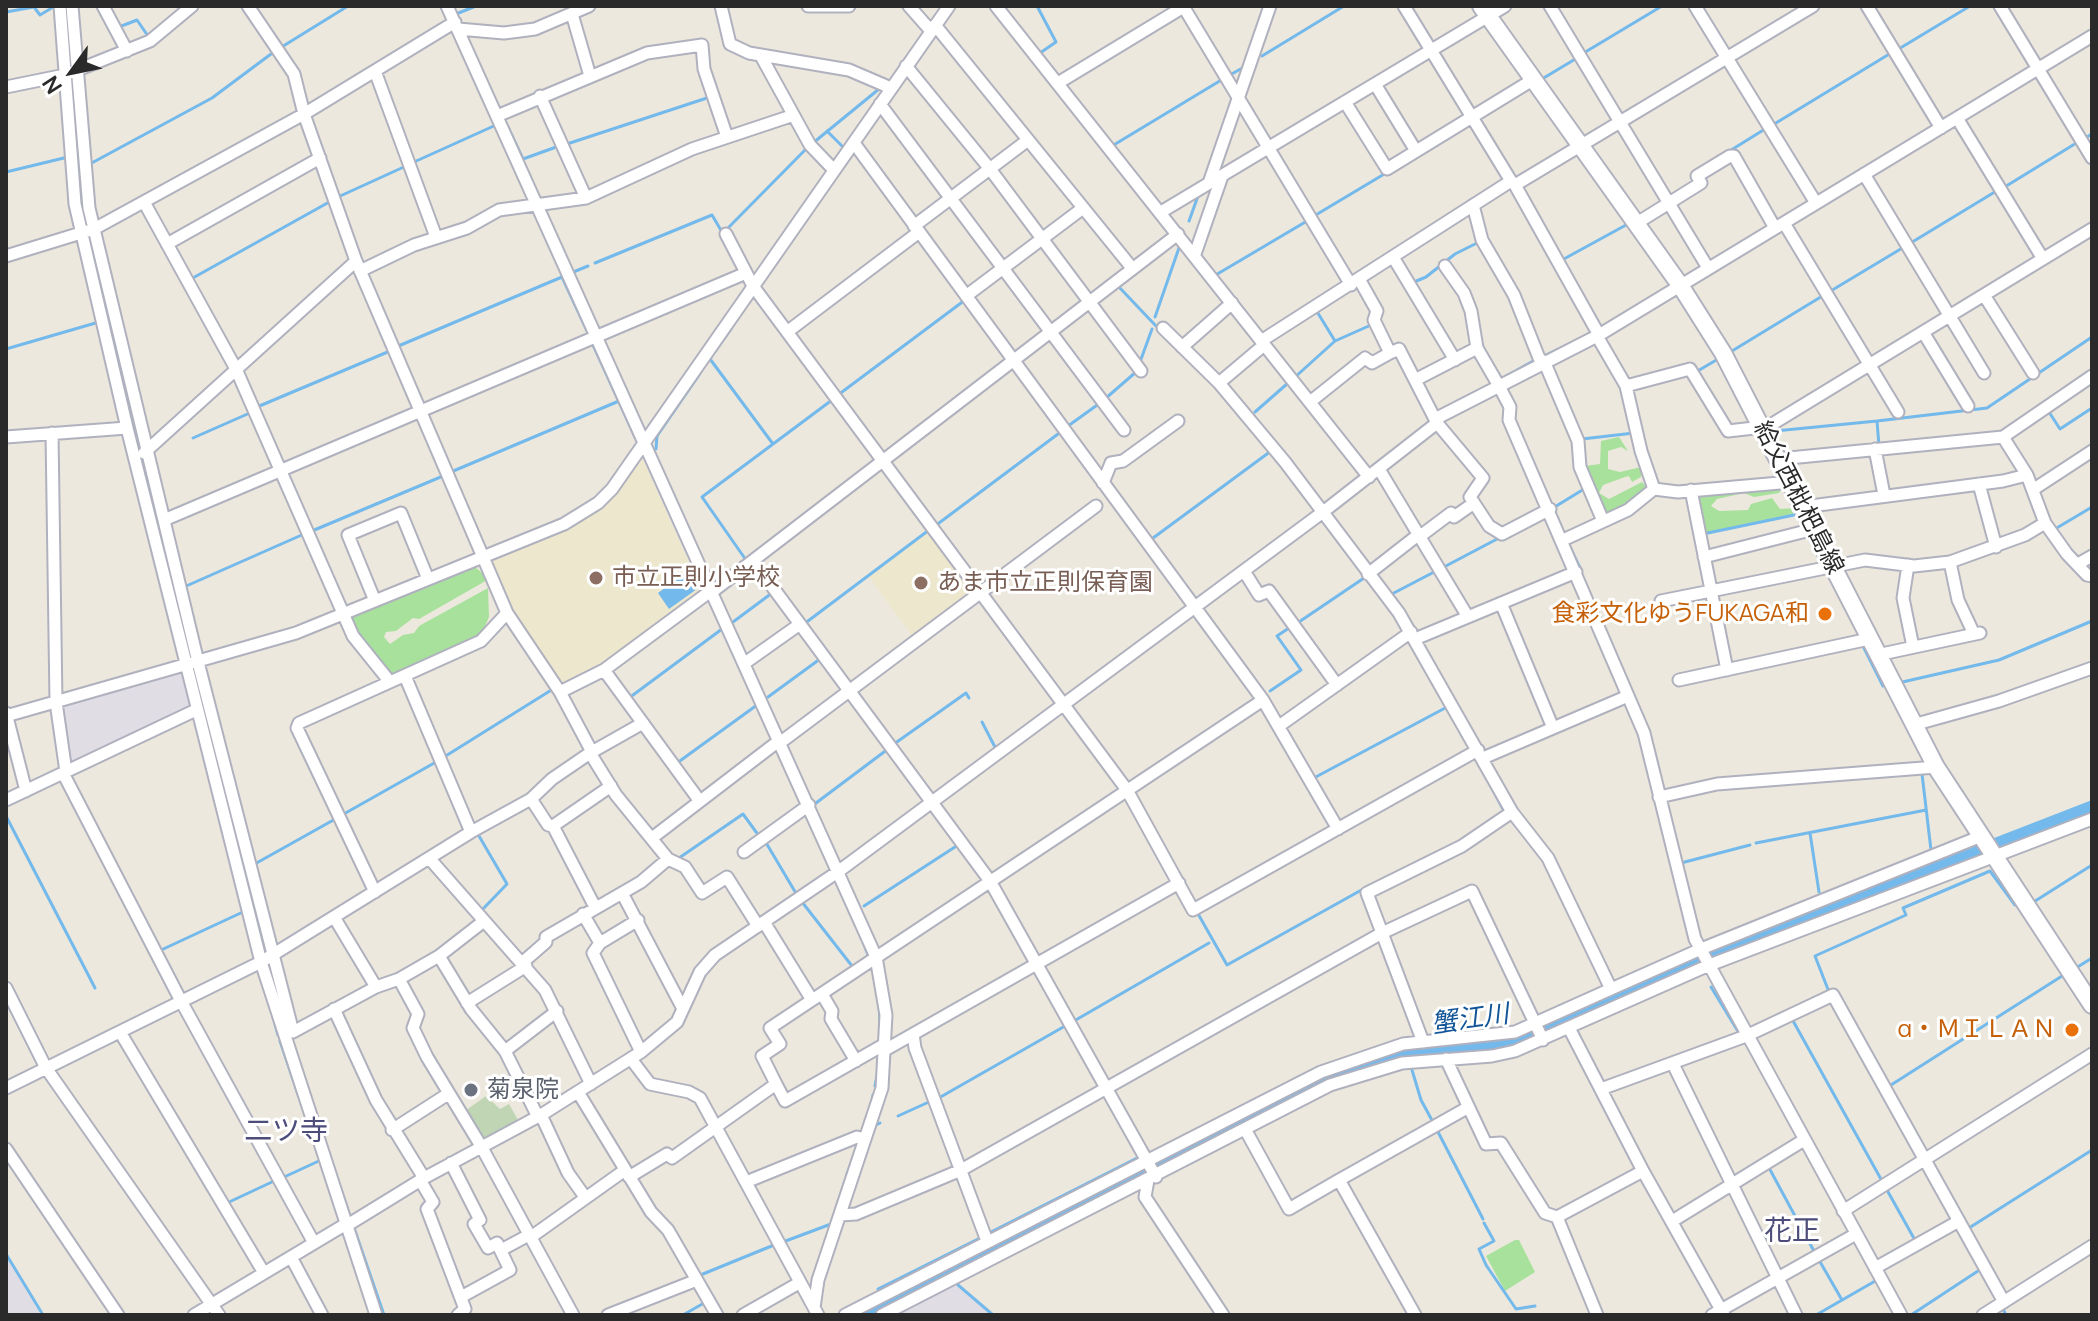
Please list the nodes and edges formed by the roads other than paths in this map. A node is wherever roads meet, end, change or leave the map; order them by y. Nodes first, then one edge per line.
1 (60, 6) edge
2 (72, 6) edge
3 (103, 6) edge
4 (192, 6) edge
5 (248, 6) edge
6 (447, 6) edge
7 (589, 6) edge
8 (721, 6) edge
9 (808, 6) edge
10 (849, 6) edge
11 (909, 6) edge
12 (949, 6) edge
13 (996, 6) edge
14 (1184, 6) edge
15 (1270, 6) edge
16 (1404, 6) edge
17 (1505, 6) edge
18 (1550, 6) edge
19 (1695, 6) edge
20 (1813, 6) edge
21 (1867, 6) edge
22 (2000, 6) edge
23 (1485, 11) edge
24 (572, 14) junction
25 (456, 26) junction
26 (933, 28) junction
27 (2092, 36) edge
28 (127, 51) junction
29 (1431, 51) junction
30 (761, 56) junction
31 (1726, 58) junction
32 (906, 66) junction
33 (2038, 69) junction
34 (375, 71) junction
35 (72, 73) junction
36 (590, 76) junction
37 (1534, 79) junction
38 (1058, 83) junction
39 (1375, 84) junction
40 (6, 87) edge
41 (891, 88) junction
42 (540, 96) junction
43 (1239, 99) junction
44 (1345, 102) junction
45 (880, 104) junction
46 (304, 114) junction
47 (497, 116) junction
48 (791, 116) junction
49 (1472, 117) junction
50 (1957, 118) junction
51 (1620, 122) junction
52 (1941, 128) junction
53 (727, 137) junction
54 (1028, 140) junction
55 (854, 143) junction
56 (1581, 145) junction
57 (1269, 148) junction
58 (1416, 151) junction
59 (320, 158) junction
60 (2092, 158) edge
61 (990, 169) junction
62 (834, 170) junction
63 (1864, 174) junction
64 (1222, 176) junction
65 (1209, 183) junction
66 (1513, 183) junction
67 (586, 198) junction
68 (952, 198) junction
69 (144, 202) junction
70 (1669, 203) junction
71 (1816, 203) junction
72 (536, 204) junction
73 (1473, 205) junction
74 (1083, 208) junction
75 (1161, 212) junction
76 (1637, 223) junction
77 (1780, 225) junction
78 (917, 229) junction
79 (2092, 229) edge
80 (88, 232) junction
81 (726, 234) dead end
82 (1178, 234) junction
83 (436, 237) junction
84 (1043, 238) junction
85 (167, 244) junction
86 (1195, 254) junction
87 (6, 256) edge
88 (1393, 257) junction
89 (2043, 259) junction
90 (358, 266) junction
91 (1445, 266) dead end
92 (1004, 268) junction
93 (1132, 268) junction
94 (1708, 268) junction
95 (746, 273) junction
96 (1355, 282) junction
97 (1680, 285) junction
98 (753, 286) junction
99 (1984, 295) junction
100 (966, 296) junction
101 (1091, 302) junction
102 (1232, 303) junction
103 (1950, 316) junction
104 (1163, 328) dead end
105 (787, 332) junction
106 (1053, 332) junction
107 (1923, 332) junction
108 (596, 336) junction
109 (1598, 336) junction
110 (1263, 343) junction
111 (1182, 347) junction
112 (1477, 348) junction
113 (1390, 353) junction
114 (1455, 360) junction
115 (1015, 361) junction
116 (1542, 362) junction
117 (1870, 365) junction
118 (236, 369) junction
119 (1141, 371) dead end
120 (1984, 373) dead end
121 (2033, 373) dead end
122 (2092, 376) edge
123 (1417, 379) junction
124 (1219, 383) junction
125 (1499, 386) junction
126 (1626, 386) junction
127 (1310, 402) junction
128 (1968, 406) dead end
129 (420, 412) junction
130 (1898, 412) dead end
131 (1178, 421) dead end
132 (1437, 423) junction
133 (127, 428) junction
134 (1763, 428) junction
135 (1124, 430) dead end
136 (52, 433) junction
137 (6, 437) edge
138 (2003, 437) junction
139 (646, 442) junction
140 (1875, 449) junction
141 (2092, 451) edge
142 (141, 454) junction
143 (1779, 459) junction
144 (883, 461) junction
145 (281, 472) junction
146 (1374, 473) junction
147 (2027, 475) junction
148 (1791, 482) junction
149 (1103, 483) junction
150 (1979, 484) junction
151 (1654, 489) junction
152 (2034, 489) junction
153 (1691, 490) junction
154 (1884, 495) junction
155 (1474, 503) junction
156 (1096, 506) dead end
157 (1803, 507) junction
158 (1550, 509) junction
159 (1323, 512) junction
160 (164, 520) junction
161 (1603, 521) junction
162 (2045, 523) junction
163 (1814, 529) junction
164 (1419, 536) junction
165 (1563, 540) junction
166 (1996, 547) junction
167 (2092, 556) edge
168 (482, 557) junction
169 (1704, 557) junction
170 (754, 562) junction
171 (1950, 562) junction
172 (2078, 564) junction
173 (1908, 565) junction
174 (1833, 567) junction
175 (1244, 571) junction
176 (1576, 572) junction
177 (1368, 574) junction
178 (2092, 576) edge
179 (428, 579) junction
180 (712, 591) junction
181 (1711, 591) junction
182 (980, 592) junction
183 (375, 601) junction
184 (1661, 601) dead end
185 (1501, 603) junction
186 (1195, 607) junction
187 (507, 613) junction
188 (344, 614) junction
189 (1468, 617) junction
190 (800, 624) junction
191 (1413, 636) junction
192 (1873, 647) junction
193 (1913, 647) junction
194 (745, 663) junction
195 (192, 664) junction
196 (2092, 668) edge
197 (604, 670) junction
198 (1727, 670) junction
199 (405, 676) junction
200 (1679, 680) dead end
201 (390, 682) junction
202 (1337, 685) junction
203 (849, 691) junction
204 (560, 692) junction
205 (1628, 696) junction
206 (1263, 700) junction
207 (56, 702) junction
208 (1063, 704) junction
209 (196, 710) junction
210 (6, 715) edge
211 (643, 723) junction
212 (1913, 725) junction
213 (1279, 726) junction
214 (1553, 728) junction
215 (780, 741) junction
216 (591, 752) junction
217 (1480, 754) junction
218 (1936, 767) junction
219 (65, 772) junction
220 (611, 786) junction
221 (1127, 790) junction
222 (26, 791) junction
223 (1659, 797) junction
224 (531, 799) junction
225 (6, 800) edge
226 (699, 800) junction
227 (931, 802) junction
228 (809, 805) junction
229 (1512, 812) junction
230 (2092, 819) edge
231 (553, 826) junction
232 (1338, 829) junction
233 (471, 832) junction
234 (1979, 837) junction
235 (652, 838) junction
236 (744, 852) dead end
237 (1992, 857) junction
238 (429, 858) junction
239 (668, 859) junction
240 (839, 871) junction
241 (990, 881) junction
242 (1179, 883) junction
243 (375, 892) junction
244 (622, 893) junction
245 (595, 907) junction
246 (583, 914) junction
247 (334, 917) junction
248 (638, 920) junction
249 (484, 921) junction
250 (761, 924) junction
251 (1382, 933) junction
252 (600, 943) junction
253 (1701, 949) junction
254 (439, 956) junction
255 (876, 957) junction
256 (267, 958) junction
257 (1038, 963) junction
258 (524, 964) junction
259 (1707, 966) junction
260 (399, 979) junction
261 (376, 987) junction
262 (6, 988) edge
263 (1611, 989) junction
264 (817, 997) junction
265 (181, 1001) junction
266 (467, 1003) junction
267 (2092, 1005) edge
268 (682, 1007) junction
269 (334, 1009) junction
270 (557, 1011) junction
271 (1536, 1024) junction
272 (1569, 1028) junction
273 (120, 1032) junction
274 (913, 1034) junction
275 (1746, 1036) junction
276 (1542, 1039) junction
277 (1423, 1042) junction
278 (885, 1047) junction
279 (505, 1051) junction
280 (2092, 1054) edge
281 (636, 1056) junction
282 (1446, 1059) junction
283 (856, 1061) junction
284 (1673, 1064) junction
285 (46, 1068) junction
286 (591, 1084) junction
287 (776, 1084) junction
288 (1107, 1087) junction
289 (6, 1088) edge
290 (1601, 1089) junction
291 (578, 1092) junction
292 (448, 1094) junction
293 (1467, 1108) junction
294 (540, 1116) junction
295 (716, 1126) junction
296 (1245, 1129) junction
297 (392, 1130) junction
298 (865, 1139) junction
299 (1804, 1140) junction
300 (481, 1146) junction
301 (6, 1149) edge
302 (1148, 1160) junction
303 (1925, 1160) junction
304 (451, 1163) junction
305 (961, 1170) junction
306 (1643, 1171) junction
307 (627, 1173) junction
308 (1153, 1177) junction
309 (422, 1179) junction
310 (1339, 1180) junction
311 (746, 1182) junction
312 (1731, 1185) junction
313 (585, 1197) junction
314 (1843, 1211) junction
315 (840, 1215) junction
316 (1557, 1217) junction
317 (1674, 1220) junction
318 (1959, 1221) junction
319 (349, 1224) junction
320 (1856, 1234) junction
321 (530, 1236) junction
322 (987, 1241) junction
323 (314, 1243) junction
324 (2092, 1246) edge
325 (501, 1250) junction
326 (291, 1257) junction
327 (1875, 1268) junction
328 (264, 1273) junction
329 (1777, 1279) junction
330 (697, 1280) junction
331 (799, 1283) junction
332 (461, 1297) junction
333 (2004, 1302) junction
334 (212, 1304) junction
335 (816, 1311) edge
336 (1719, 1313) edge
337 (1898, 1314) edge
338 (118, 1315) edge
339 (194, 1315) edge
340 (219, 1315) edge
341 (322, 1315) edge
342 (376, 1315) edge
343 (458, 1315) edge
344 (573, 1315) edge
345 (608, 1315) edge
346 (717, 1315) edge
347 (743, 1315) edge
348 (845, 1315) edge
349 (882, 1315) edge
350 (1223, 1315) edge
351 (1415, 1315) edge
352 (1597, 1315) edge
353 (1796, 1315) edge
354 (1983, 1315) edge

1 - 35 street
2 - 35 street
3 - 28 street
4 - 28 street
5 - 46 street
6 - 25 street
7 - 24 street
8 - 30 street
9 - 10 street
11 - 26 street
12 - 26 street
13 - 38 street
14 - 38 street
14 - 43 street
15 - 43 street
16 - 29 street
17 - 23 street
18 - 51 street
19 - 31 street
20 - 31 street
21 - 52 street
22 - 33 street
23 - 29 street
23 - 37 main road, 給父西枇杷島線
24 - 25 street
24 - 36 street
25 - 34 street
25 - 47 street
26 - 32 street
26 - 54 street
27 - 33 street
28 - 35 street
29 - 39 street
29 - 49 street
30 - 41 street
30 - 48 street
31 - 51 street
31 - 71 street
32 - 41 street
32 - 61 street
33 - 50 street
33 - 60 street
34 - 46 street
34 - 83 street
35 - 40 street
35 - 80 street
36 - 42 street
36 - 53 street
37 - 49 street
37 - 56 main road, 給父西枇杷島線
38 - 75 street
39 - 44 street
39 - 58 street
41 - 45 street
42 - 47 street
42 - 67 street
43 - 57 street
43 - 65 street
44 - 57 street
44 - 58 street
45 - 55 street
45 - 68 street
46 - 59 street
46 - 69 street
47 - 72 street
48 - 53 street
48 - 62 street
49 - 58 street
49 - 66 street
50 - 52 street
50 - 89 street
51 - 56 street
51 - 70 street
52 - 63 street
53 - 67 street
54 - 61 street
54 - 74 street
55 - 62 street
55 - 78 street
56 - 66 street
56 - 76 main road, 給父西枇杷島線
57 - 64 street
57 - 96 street
59 - 85 street
59 - 90 street
61 - 68 street
61 - 84 street
62 - 98 street
63 - 71 street
63 - 103 street
64 - 65 street
64 - 86 street
65 - 75 street
66 - 73 street
66 - 109 street
67 - 72 street
68 - 78 street
68 - 92 street
69 - 80 street
69 - 85 street
70 - 76 street
70 - 77 street
70 - 94 street
71 - 77 street
72 - 83 street
72 - 108 street
73 - 88 street
73 - 116 street
74 - 84 street
74 - 93 street
75 - 82 street
76 - 97 main road, 給父西枇杷島線
77 - 94 street
77 - 117 street
78 - 100 street
78 - 105 street
79 - 89 street
80 - 87 street
80 - 133 street
80 - 142 street
81 - 95 street
82 - 86 street
82 - 93 street
83 - 90 street
84 - 92 street
84 - 101 street
85 - 118 street
86 - 102 street
88 - 96 street
88 - 114 street
89 - 99 street
90 - 118 street
90 - 129 street
91 - 112 street
92 - 100 street
92 - 106 street
93 - 101 street
94 - 97 street
95 - 98 street
95 - 108 street
96 - 110 street
96 - 113 street
97 - 109 street
97 - 134 main road, 給父西枇杷島線
98 - 105 street
98 - 139 street
99 - 103 street
99 - 121 street
100 - 115 street
101 - 106 street
101 - 119 street
102 - 110 street
102 - 111 street
103 - 107 street
103 - 120 street
104 - 111 street
105 - 144 street
106 - 115 street
106 - 135 street
107 - 117 street
107 - 128 street
108 - 129 street
108 - 139 street
109 - 116 street
109 - 126 street
110 - 124 street
110 - 127 street
111 - 124 street
112 - 114 street
112 - 125 street
113 - 123 street
113 - 127 street
114 - 123 street
115 - 144 street
115 - 149 street
116 - 125 street
116 - 161 street
117 - 130 street
117 - 134 street
118 - 142 street
118 - 145 street
122 - 138 street
123 - 132 street
124 - 159 street
125 - 132 street
125 - 158 street
126 - 134 street
126 - 151 street
127 - 146 street
129 - 145 street
129 - 168 street
131 - 149 street
132 - 146 street
132 - 155 street
133 - 136 street
133 - 142 street
134 - 143 main road, 給父西枇杷島線
136 - 137 street
136 - 207 street
138 - 140 street
138 - 147 street
139 - 168 street
139 - 180 street
140 - 143 street
140 - 154 street
141 - 152 street
142 - 160 street
142 - 195 street
143 - 148 main road, 給父西枇杷島線
144 - 170 street
144 - 182 street
145 - 160 street
145 - 188 street
146 - 159 street
146 - 164 street
147 - 150 street
147 - 152 street
148 - 153 street
148 - 157 main road, 給父西枇杷島線
149 - 186 street
150 - 154 street
150 - 166 street
151 - 153 street
151 - 161 street
152 - 162 street
153 - 169 street
154 - 157 street
155 - 158 street
155 - 164 street
156 - 182 street
157 - 163 main road, 給父西枇杷島線
158 - 165 street
159 - 175 street
159 - 177 street
160 - 195 street
161 - 165 street
162 - 166 street
162 - 172 street
163 - 169 street
163 - 174 main road, 給父西枇杷島線
164 - 177 street
164 - 189 street
165 - 176 street
166 - 171 street
167 - 172 street
168 - 179 street
168 - 187 street
169 - 181 street
170 - 180 street
170 - 190 street
171 - 173 street
171 - 193 street
172 - 178 street
173 - 174 street
173 - 193 street
174 - 181 street
174 - 192 main road, 給父西枇杷島線
175 - 186 street
175 - 202 street
176 - 185 street
176 - 205 street
177 - 191 street
179 - 183 street
179 - 183 street
180 - 194 street
180 - 197 street
181 - 184 street
181 - 198 street
182 - 203 street
182 - 208 street
183 - 188 street
185 - 189 street
185 - 214 street
186 - 206 street
186 - 208 street
187 - 199 street
187 - 204 street
188 - 195 street
188 - 201 street
189 - 191 street
190 - 194 street
190 - 203 street
191 - 202 street
191 - 217 street
192 - 193 street
192 - 198 street
192 - 212 main road, 給父西枇杷島線
194 - 215 street
195 - 207 street
195 - 209 street
195 - 256 street
196 - 212 street
197 - 204 street
197 - 211 street
198 - 200 street
199 - 201 street
199 - 233 street
201 - 243 street
202 - 213 street
203 - 215 street
203 - 227 street
204 - 216 street
205 - 214 street
205 - 223 street
206 - 213 street
206 - 221 street
207 - 210 street
207 - 219 street
208 - 221 street
208 - 227 street
209 - 219 street
209 - 256 street
210 - 222 street
211 - 216 street
211 - 226 street
212 - 218 main road, 給父西枇杷島線
213 - 232 street
214 - 217 street
215 - 226 street
215 - 228 street
216 - 220 street
216 - 224 street
217 - 229 street
217 - 232 street
218 - 223 street
218 - 234 main road, 給父西枇杷島線
219 - 222 street
219 - 265 street
220 - 231 street
220 - 235 street
221 - 241 street
221 - 242 street
222 - 225 street
223 - 253 street
224 - 231 street
224 - 233 street
226 - 235 street
227 - 240 street
227 - 241 street
228 - 236 street
228 - 240 street
229 - 251 street
229 - 263 street
230 - 237 street
231 - 245 street
232 - 242 street
233 - 238 street
234 - 237 main road, 給父西枇杷島線
234 - 253 street
235 - 239 street
237 - 259 street
237 - 267 main road, 給父西枇杷島線
238 - 243 street
238 - 249 street
239 - 244 street
239 - 250 street
240 - 250 street
240 - 255 street
241 - 255 street
241 - 257 street
242 - 257 street
243 - 247 street
244 - 245 street
244 - 248 street
245 - 246 street
246 - 252 street
246 - 258 street
247 - 256 street
247 - 261 street
248 - 252 street
248 - 268 street
249 - 254 street
249 - 258 street
250 - 264 street
250 - 268 street
251 - 271 street
251 - 277 street
251 - 288 street
252 - 281 street
253 - 259 street
253 - 263 street
254 - 260 street
254 - 266 street
255 - 264 street
255 - 278 street
256 - 265 street
256 - 269 street
256 - 319 street
257 - 274 street
257 - 288 street
258 - 266 street
258 - 270 street
259 - 272 street
259 - 275 street
260 - 261 street
260 - 292 street
261 - 269 street
262 - 285 street
263 - 271 street
264 - 283 street
264 - 287 street
265 - 273 street
265 - 323 street
266 - 279 street
268 - 281 street
269 - 297 street
270 - 279 street
270 - 286 street
271 - 276 street
271 - 277 street
272 - 276 street
272 - 290 street
273 - 285 street
273 - 328 street
274 - 278 street
274 - 305 street
275 - 284 street
275 - 299 street
275 - 303 street
276 - 282 street
277 - 302 street
278 - 283 street
278 - 298 street
279 - 294 street
280 - 303 street
281 - 286 street
281 - 295 street
282 - 293 street
282 - 296 street
283 - 287 street
284 - 290 street
284 - 312 street
285 - 289 street
285 - 334 street
286 - 291 street
287 - 295 street
288 - 302 street
288 - 305 street
290 - 306 street
291 - 294 street
291 - 307 street
292 - 297 street
292 - 300 street
293 - 310 street
293 - 316 street
294 - 300 street
294 - 313 street
295 - 307 street
295 - 311 street
296 - 308 street
296 - 310 street
297 - 309 street
298 - 311 street
298 - 315 street
299 - 312 street
299 - 314 street
300 - 304 street
300 - 321 street
301 - 338 street
302 - 308 street
302 - 322 street
303 - 314 street
303 - 318 street
304 - 309 street
304 - 325 street
305 - 315 street
305 - 322 street
306 - 316 street
306 - 317 street
307 - 313 street
307 - 330 street
308 - 349 street
308 - 350 street
309 - 319 street
309 - 332 street
310 - 351 street
311 - 331 street
312 - 317 street
312 - 329 street
313 - 321 street
314 - 320 street
315 - 335 street
316 - 352 street
317 - 336 street
318 - 327 street
318 - 333 street
319 - 323 street
319 - 342 street
320 - 327 street
320 - 329 street
321 - 325 street
321 - 344 street
322 - 348 street
323 - 326 street
324 - 333 street
325 - 332 street
326 - 328 street
326 - 341 street
327 - 337 street
328 - 334 street
329 - 336 street
329 - 353 street
330 - 345 street
330 - 346 street
331 - 335 street
331 - 347 street
332 - 343 street
333 - 354 street
334 - 339 street
334 - 340 street

